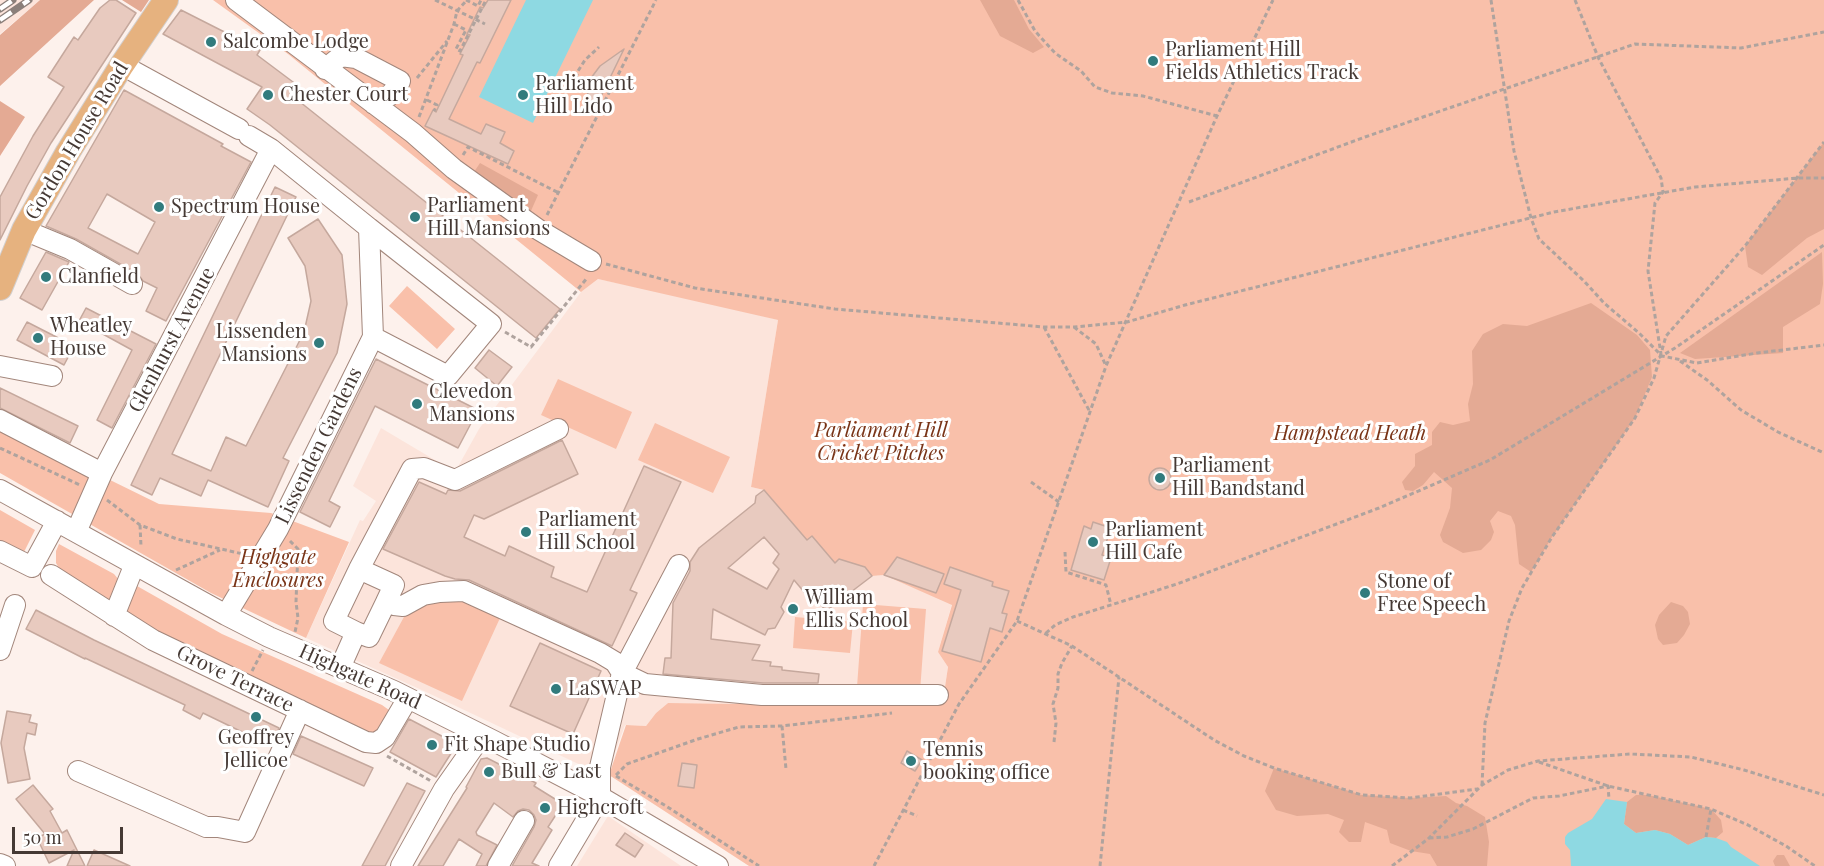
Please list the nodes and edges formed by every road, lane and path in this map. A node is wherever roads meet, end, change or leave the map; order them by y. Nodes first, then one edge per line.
1 (166, 0) edge
2 (236, 0) edge
3 (435, 0) edge
4 (466, 0) edge
5 (483, 0) edge
6 (656, 0) edge
7 (1018, 0) edge
8 (1273, 0) edge
9 (1491, 0) edge
10 (1575, 0) edge
11 (457, 11) junction
12 (476, 19) junction
13 (454, 24) junction
14 (485, 24) dead end
15 (1824, 32) edge
16 (449, 39) junction
17 (599, 47) dead end
18 (1598, 57) junction
19 (122, 65) junction
20 (325, 69) junction
21 (400, 81) junction
22 (1506, 89) junction
23 (427, 100) junction
24 (572, 100) dead end
25 (374, 104) junction
26 (434, 111) dead end
27 (1217, 116) junction
28 (413, 133) junction
29 (1824, 142) edge
30 (271, 149) junction
31 (454, 169) junction
32 (1798, 178) junction
33 (1824, 178) edge
34 (1663, 192) junction
35 (560, 193) junction
36 (1189, 202) dead end
37 (1531, 218) junction
38 (369, 228) junction
39 (24, 230) junction
40 (539, 230) junction
41 (1824, 245) edge
42 (591, 261) junction
43 (132, 284) dead end
44 (0, 288) edge
45 (1127, 322) junction
46 (491, 324) junction
47 (1044, 327) junction
48 (1074, 327) junction
49 (373, 337) junction
50 (1824, 345) edge
51 (1662, 356) junction
52 (1678, 360) junction
53 (0, 366) edge
54 (1106, 366) junction
55 (52, 376) dead end
56 (1090, 412) junction
57 (0, 420) edge
58 (558, 429) dead end
59 (0, 448) edge
60 (1824, 453) edge
61 (99, 482) junction
62 (1030, 482) dead end
63 (0, 490) edge
64 (1059, 502) junction
65 (57, 521) junction
66 (140, 525) junction
67 (278, 529) junction
68 (76, 532) junction
69 (141, 546) dead end
70 (221, 549) junction
71 (0, 551) edge
72 (1065, 552) dead end
73 (260, 558) junction
74 (680, 565) dead end
75 (134, 566) junction
76 (359, 569) junction
77 (51, 575) dead end
78 (166, 584) junction
79 (386, 602) junction
80 (15, 604) dead end
81 (1111, 605) junction
82 (226, 615) junction
83 (114, 616) junction
84 (1017, 621) junction
85 (356, 632) junction
86 (1046, 633) junction
87 (269, 637) junction
88 (290, 646) junction
89 (1072, 646) junction
90 (0, 650) edge
91 (340, 668) junction
92 (622, 673) junction
93 (1119, 677) junction
94 (246, 684) junction
95 (408, 698) junction
96 (943, 701) joint
97 (959, 704) junction
98 (300, 710) junction
99 (902, 712) dead end
100 (782, 726) junction
101 (482, 735) junction
102 (1054, 742) dead end
103 (376, 743) junction
104 (1538, 761) junction
105 (786, 769) dead end
106 (78, 771) dead end
107 (616, 776) junction
108 (1482, 785) junction
109 (1608, 786) junction
110 (444, 789) junction
111 (1477, 789) junction
112 (1824, 795) edge
113 (600, 797) junction
114 (1609, 799) dead end
115 (1712, 809) junction
116 (903, 810) junction
117 (917, 816) dead end
118 (524, 821) dead end
119 (1706, 837) dead end
120 (1428, 838) junction
121 (0, 864) edge
122 (1812, 865) edge
123 (5, 866) edge
124 (401, 866) edge
125 (498, 866) edge
126 (559, 866) edge
127 (718, 866) edge
128 (759, 866) edge
129 (874, 866) edge
130 (1100, 866) edge
131 (1392, 866) edge

1 - 19 main road, Gordon House Road
2 - 20 street
3 - 11 path
4 - 5 path
4 - 11 path
5 - 12 path
6 - 35 path
7 - 27 path
8 - 27 path
9 - 22 path
10 - 18 path
11 - 12 path
11 - 13 path
12 - 13 path
12 - 14 path
13 - 16 path
15 - 18 path
16 - 21 path
16 - 23 path
17 - 24 path
18 - 22 path
18 - 34 path
19 - 30 street
19 - 39 main road, Gordon House Road
20 - 21 street
20 - 25 street
21 - 25 street
22 - 36 path
22 - 37 path
23 - 26 path
23 - 28 path
25 - 28 street
27 - 45 path
28 - 31 street
29 - 32 path
30 - 38 street
30 - 61 street, Glenhurst Avenue
31 - 35 path
31 - 40 street
32 - 33 path
32 - 34 path
32 - 51 path
34 - 37 path
34 - 51 path
35 - 40 path
37 - 45 path
37 - 51 path
38 - 46 street
38 - 49 street, Lissenden Gardens
39 - 43 street
39 - 44 main road, Gordon House Road
40 - 42 street
41 - 51 path
42 - 46 path
42 - 47 path
45 - 48 path
45 - 54 path
46 - 49 street
47 - 48 path
47 - 56 path
48 - 54 path
49 - 67 street, Lissenden Gardens
50 - 52 path
51 - 52 path
51 - 81 path
51 - 108 path
52 - 60 path
53 - 55 street
54 - 56 path
56 - 64 path
57 - 61 street
58 - 76 street
59 - 61 path
61 - 66 path
61 - 68 street, Glenhurst Avenue
62 - 64 path
63 - 65 street, Highgate Road
64 - 84 path
65 - 68 street, Highgate Road
65 - 71 street
66 - 69 path
66 - 70 path
67 - 73 street, Lissenden Gardens
67 - 88 path
68 - 75 street, Highgate Road
70 - 73 path
70 - 78 path
72 - 81 path
73 - 82 street, Lissenden Gardens
74 - 92 street
75 - 78 street, Highgate Road
75 - 83 street
76 - 79 street
76 - 85 street
77 - 83 street, Grove Terrace
78 - 82 street, Highgate Road
79 - 85 street
79 - 92 street
80 - 90 street
81 - 86 path
82 - 87 street, Highgate Road
83 - 94 street, Grove Terrace
84 - 86 path
84 - 97 path
85 - 91 street
86 - 89 path
87 - 88 street, Highgate Road
87 - 94 path
88 - 91 street, Highgate Road
89 - 93 path
89 - 102 path
91 - 95 street, Highgate Road
92 - 96 street
92 - 113 street
93 - 111 path
93 - 130 path
94 - 98 street, Grove Terrace
95 - 101 street, Highgate Road
95 - 103 street
96 - 97 path
97 - 116 path
98 - 103 street, Grove Terrace
98 - 106 street
99 - 100 path
100 - 105 path
100 - 107 path
101 - 110 street
101 - 113 street, Highgate Road
103 - 110 path
104 - 108 path
104 - 109 path
104 - 112 path
107 - 113 path
107 - 128 path
108 - 111 path
109 - 114 path
109 - 115 path
109 - 120 path
110 - 124 street
111 - 120 path
113 - 126 street
113 - 127 street, Highgate Road
115 - 119 path
115 - 122 path
116 - 117 path
116 - 129 path
118 - 125 street
120 - 131 path
121 - 123 street

